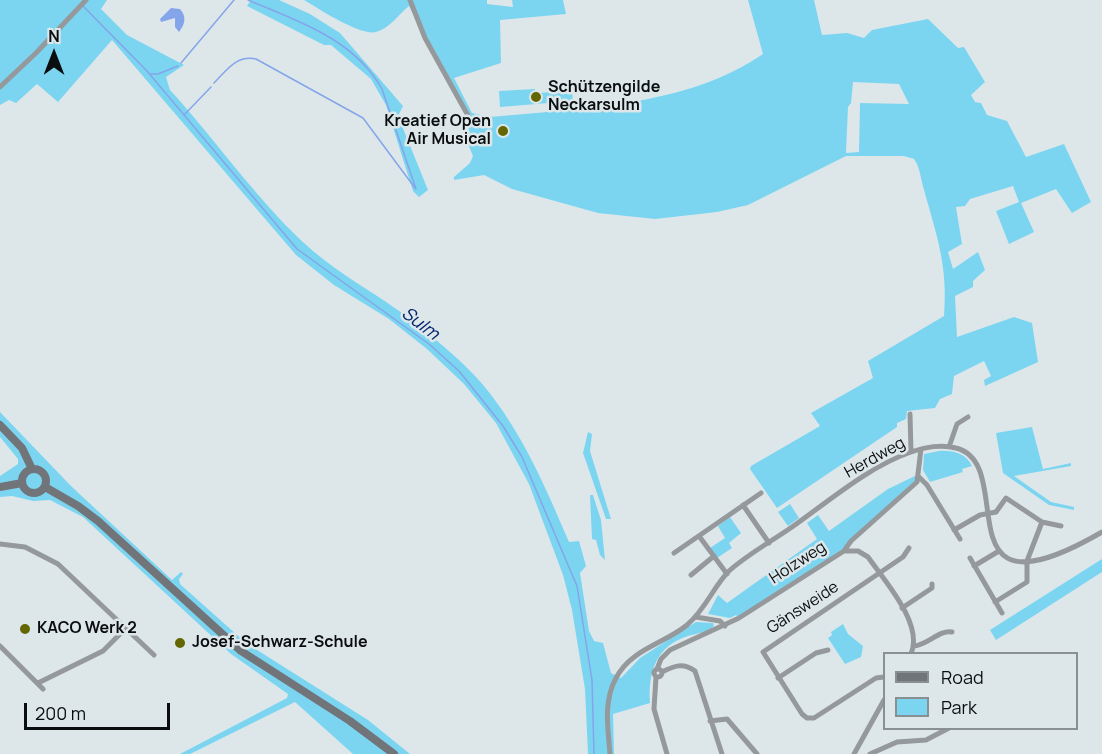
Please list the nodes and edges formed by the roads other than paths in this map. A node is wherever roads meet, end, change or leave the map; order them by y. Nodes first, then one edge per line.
1 (86, 0) edge
2 (410, 0) edge
3 (0, 87) edge
4 (471, 121) dead end
5 (910, 414) dead end
6 (968, 417) dead end
7 (0, 424) edge
8 (949, 447) junction
9 (921, 449) junction
10 (911, 452) junction
11 (32, 469) junction
12 (919, 477) junction
13 (22, 483) junction
14 (0, 487) edge
15 (45, 487) junction
16 (761, 493) dead end
17 (743, 506) junction
18 (986, 513) junction
19 (1042, 522) junction
20 (1061, 526) dead end
21 (954, 530) junction
22 (1102, 532) edge
23 (699, 536) junction
24 (960, 539) dead end
25 (769, 543) junction
26 (0, 544) edge
27 (909, 548) dead end
28 (844, 550) junction
29 (999, 551) junction
30 (674, 553) dead end
31 (714, 556) junction
32 (970, 558) dead end
33 (1027, 561) junction
34 (974, 566) junction
35 (880, 573) junction
36 (727, 574) junction
37 (691, 575) dead end
38 (932, 584) dead end
39 (995, 602) junction
40 (902, 608) junction
41 (1002, 613) dead end
42 (696, 616) junction
43 (725, 626) junction
44 (126, 628) junction
45 (952, 632) dead end
46 (0, 646) edge
47 (914, 646) junction
48 (828, 650) dead end
49 (912, 652) edge
50 (154, 656) dead end
51 (660, 671) junction
52 (883, 677) edge
53 (778, 678) junction
54 (38, 683) junction
55 (44, 689) dead end
56 (883, 703) edge
57 (710, 721) junction
58 (947, 730) edge
59 (394, 754) edge
60 (610, 754) edge
61 (667, 754) edge
62 (722, 754) edge
63 (757, 754) edge
64 (854, 754) edge
65 (870, 754) edge

1 - 3 street
2 - 4 street
5 - 10 street
6 - 8 street
7 - 11 main road
8 - 9 street, Herdweg
8 - 18 street
9 - 10 street, Herdweg
9 - 12 street
10 - 25 street, Herdweg
11 - 13 main road
11 - 15 main road
12 - 21 street
12 - 28 street, Holzweg
13 - 14 main road
13 - 15 main road
15 - 59 main road
16 - 17 street
17 - 23 street
17 - 25 street
18 - 19 street
18 - 21 street
18 - 29 street
19 - 20 street
19 - 33 street
21 - 24 street
22 - 33 street
23 - 30 street
23 - 31 street
25 - 36 street, Herdweg
26 - 44 street
27 - 35 street
28 - 35 street
28 - 43 street, Holzweg
29 - 33 street
29 - 34 street
31 - 36 street
31 - 37 street
32 - 34 street
33 - 39 street
34 - 39 street
35 - 40 street
35 - 53 street, Gänsweide
36 - 42 street, Herdweg
38 - 40 street
39 - 41 street
40 - 47 street
42 - 43 street
42 - 60 street, Herdweg
43 - 51 street, Holzweg
44 - 50 street
44 - 54 street
45 - 47 street
46 - 54 street
47 - 49 street
48 - 53 street
51 - 57 street
51 - 61 street
52 - 53 street, Gänsweide
54 - 55 street
56 - 64 street
57 - 62 street
57 - 63 street
58 - 65 street

